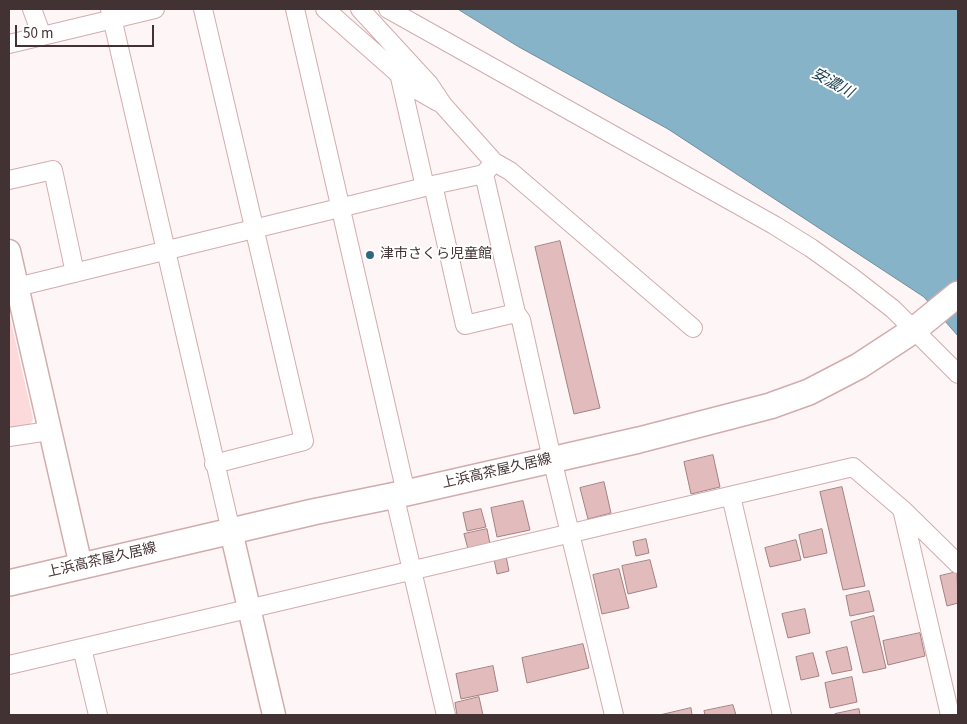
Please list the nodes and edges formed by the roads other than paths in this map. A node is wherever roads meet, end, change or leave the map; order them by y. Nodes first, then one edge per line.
1 (32, 9) edge
2 (156, 9) edge
3 (202, 9) edge
4 (295, 9) edge
5 (325, 9) edge
6 (360, 9) edge
7 (388, 9) edge
8 (112, 14) edge
9 (42, 36) junction
10 (9, 44) edge
11 (399, 72) junction
12 (443, 105) junction
13 (489, 168) junction
14 (9, 180) edge
15 (429, 186) junction
16 (340, 207) junction
17 (254, 229) junction
18 (9, 251) edge
19 (166, 251) junction
20 (75, 273) junction
21 (17, 287) junction
22 (958, 294) edge
23 (516, 314) junction
24 (693, 328) dead end
25 (914, 330) junction
26 (958, 374) edge
27 (49, 431) junction
28 (9, 437) edge
29 (552, 459) junction
30 (214, 464) junction
31 (400, 494) junction
32 (731, 496) junction
33 (902, 509) junction
34 (231, 531) junction
35 (571, 534) junction
36 (958, 564) edge
37 (81, 566) junction
38 (412, 569) junction
39 (9, 583) edge
40 (249, 608) junction
41 (82, 648) junction
42 (9, 665) edge
43 (98, 715) edge
44 (274, 715) edge
45 (446, 715) edge
46 (614, 715) edge
47 (782, 715) edge
48 (950, 715) edge

1 - 9 street
2 - 8 street
3 - 17 street
4 - 16 street
5 - 11 street
6 - 12 street
7 - 25 street
8 - 9 street
8 - 19 street
9 - 10 street
11 - 12 street
11 - 15 street
12 - 13 street
13 - 15 street
13 - 23 street
13 - 24 street
14 - 20 street
15 - 16 street
15 - 23 street
16 - 17 street
16 - 31 street
17 - 19 street
17 - 30 street
18 - 21 street
19 - 20 street
19 - 30 street
20 - 21 street
21 - 27 street
22 - 25 main road, 上浜高茶屋久居線
23 - 29 street
25 - 26 street
25 - 29 main road, 上浜高茶屋久居線
27 - 28 street
27 - 37 street
29 - 31 main road, 上浜高茶屋久居線
29 - 35 street
30 - 34 street
31 - 34 main road, 上浜高茶屋久居線
31 - 38 street
32 - 33 street
32 - 35 street
32 - 47 street
33 - 36 street
33 - 48 street
34 - 37 main road, 上浜高茶屋久居線
34 - 40 street
35 - 38 street
35 - 46 street
37 - 39 main road, 上浜高茶屋久居線
38 - 40 street
38 - 45 street
40 - 41 street
40 - 44 street
41 - 42 street
41 - 43 street

